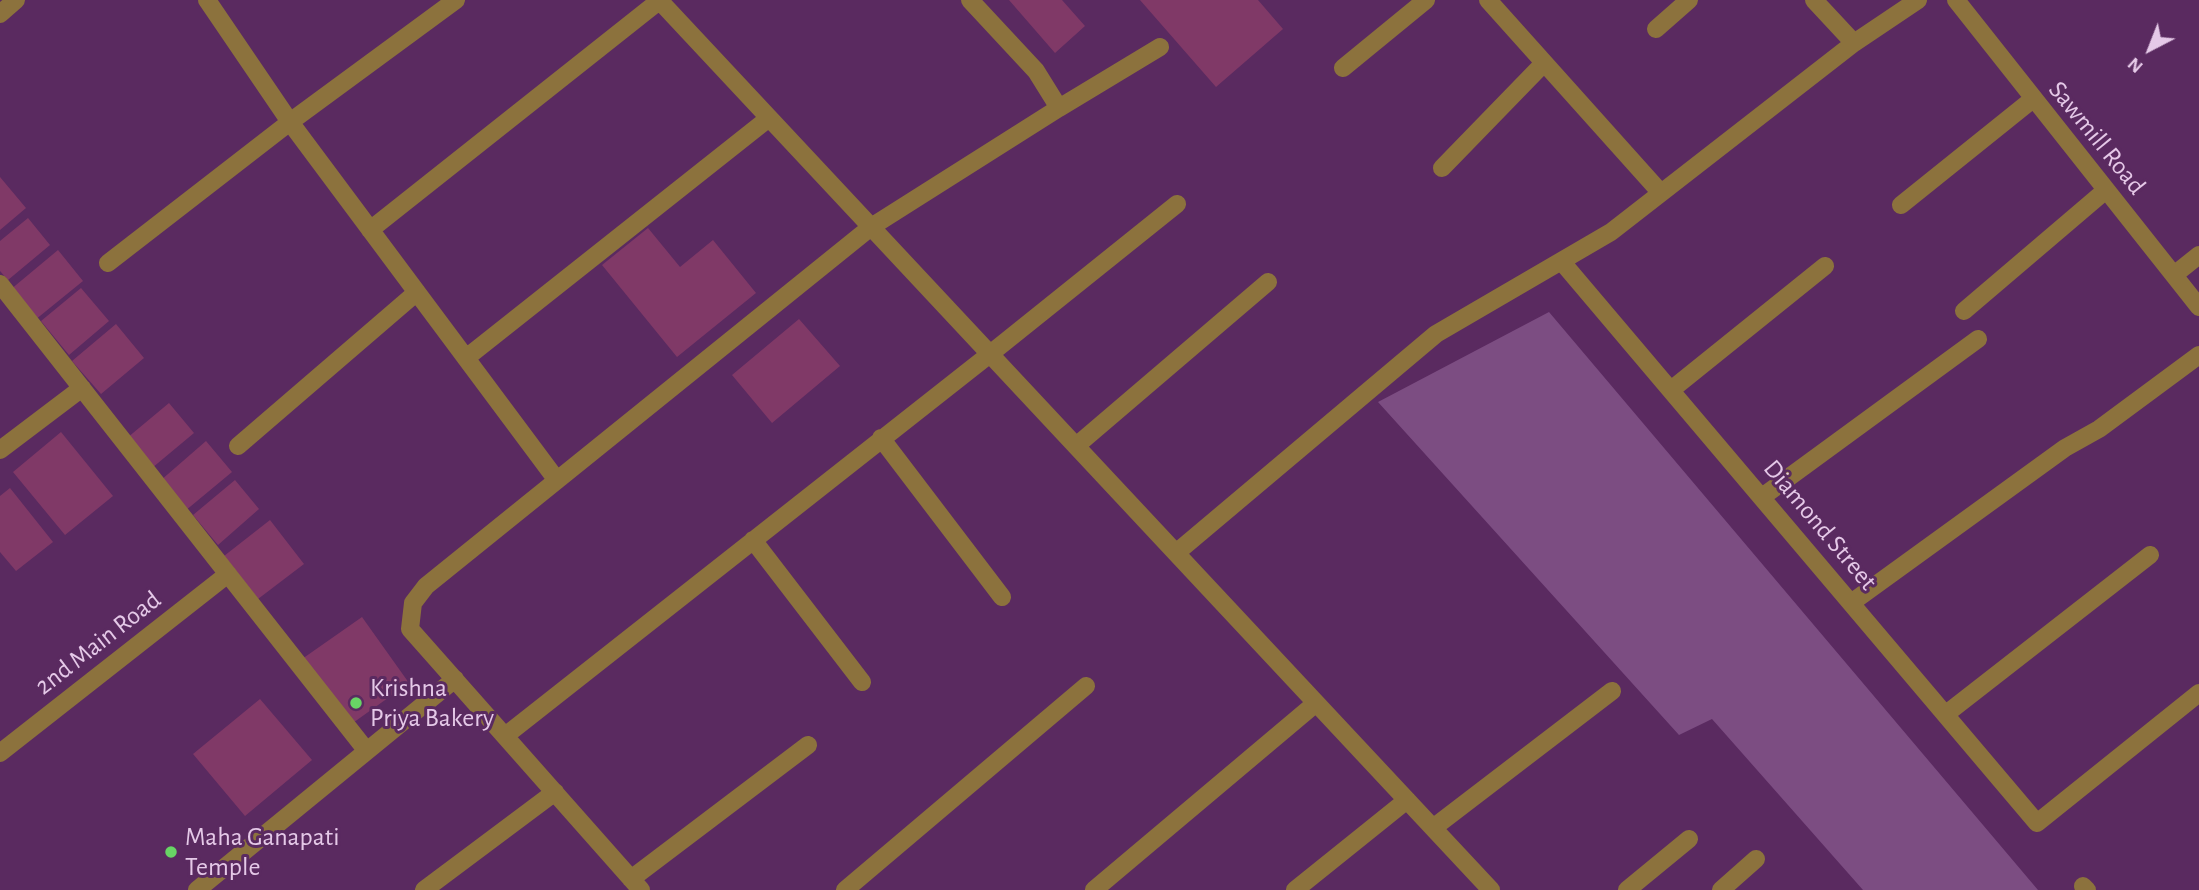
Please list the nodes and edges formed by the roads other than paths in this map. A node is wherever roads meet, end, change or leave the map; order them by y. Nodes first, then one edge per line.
1 (16, 0) edge
2 (206, 0) edge
3 (456, 0) edge
4 (659, 0) edge
5 (970, 0) edge
6 (1426, 0) edge
7 (1488, 0) edge
8 (1689, 0) edge
9 (1814, 0) edge
10 (1918, 0) edge
11 (1956, 0) edge
12 (0, 14) edge
13 (1656, 29) dead end
14 (1854, 43) junction
15 (1160, 47) dead end
16 (1544, 63) junction
17 (1343, 68) dead end
18 (2033, 99) junction
19 (1059, 108) junction
20 (769, 118) junction
21 (290, 122) junction
22 (1442, 168) dead end
23 (2106, 190) junction
24 (1661, 193) junction
25 (1177, 204) dead end
26 (1901, 205) dead end
27 (871, 227) junction
28 (370, 230) junction
29 (2199, 255) edge
30 (1562, 262) junction
31 (108, 263) dead end
32 (1825, 266) dead end
33 (2174, 275) junction
34 (1268, 282) dead end
35 (0, 284) edge
36 (417, 292) junction
37 (2199, 307) edge
38 (1964, 311) dead end
39 (1978, 340) dead end
40 (990, 354) junction
41 (2199, 355) edge
42 (466, 358) junction
43 (82, 388) junction
44 (1671, 390) junction
45 (881, 438) junction
46 (238, 446) dead end
47 (1076, 446) junction
48 (0, 450) edge
49 (556, 479) junction
50 (1762, 497) junction
51 (753, 540) junction
52 (1176, 553) junction
53 (2150, 555) dead end
54 (228, 574) junction
55 (1002, 597) dead end
56 (1851, 603) junction
57 (455, 679) junction
58 (862, 682) dead end
59 (1086, 686) dead end
60 (1612, 691) dead end
61 (2199, 693) edge
62 (1316, 703) junction
63 (1946, 715) junction
64 (505, 736) junction
65 (808, 745) dead end
66 (366, 750) junction
67 (0, 753) edge
68 (555, 792) junction
69 (1407, 800) junction
70 (1433, 828) junction
71 (1689, 839) dead end
72 (1756, 859) dead end
73 (636, 885) edge
74 (1486, 888) edge
75 (197, 890) edge
76 (424, 890) edge
77 (845, 890) edge
78 (1094, 890) edge
79 (1295, 890) edge
80 (1627, 890) edge
81 (1721, 890) edge

1 - 12 street
2 - 21 street
3 - 21 street
4 - 20 street
4 - 28 street
5 - 19 street
6 - 17 street
7 - 16 street
8 - 13 street
9 - 14 street
10 - 14 street
11 - 18 street, Sawmill Road
14 - 24 street
15 - 19 street
16 - 22 street
16 - 24 street
18 - 23 street, Sawmill Road
18 - 26 street
19 - 27 street
20 - 27 street
20 - 42 street
21 - 28 street
21 - 31 street
23 - 33 street, Sawmill Road
23 - 38 street
24 - 30 street
25 - 40 street
27 - 40 street
27 - 49 street
28 - 36 street
29 - 33 street
30 - 44 street, Diamond Street
30 - 52 street
32 - 44 street
33 - 37 street, Sawmill Road
34 - 47 street
35 - 43 street
36 - 42 street
36 - 46 street
39 - 50 street
40 - 45 street
40 - 47 street
41 - 56 street
42 - 49 street
43 - 48 street
43 - 54 street
44 - 50 street, Diamond Street
45 - 51 street
45 - 55 street
47 - 52 street
49 - 57 street
50 - 56 street, Diamond Street
51 - 58 street
51 - 64 street
52 - 62 street
53 - 63 street
54 - 66 street
54 - 67 street, 2nd Main Road
56 - 63 street, Diamond Street
57 - 64 street
57 - 66 street
59 - 77 street
60 - 70 street
61 - 63 street, Diamond Street
62 - 69 street
62 - 78 street
64 - 68 street
65 - 73 street
66 - 75 street
68 - 73 street
68 - 76 street
69 - 70 street
69 - 79 street
70 - 74 street
71 - 80 street
72 - 81 street

